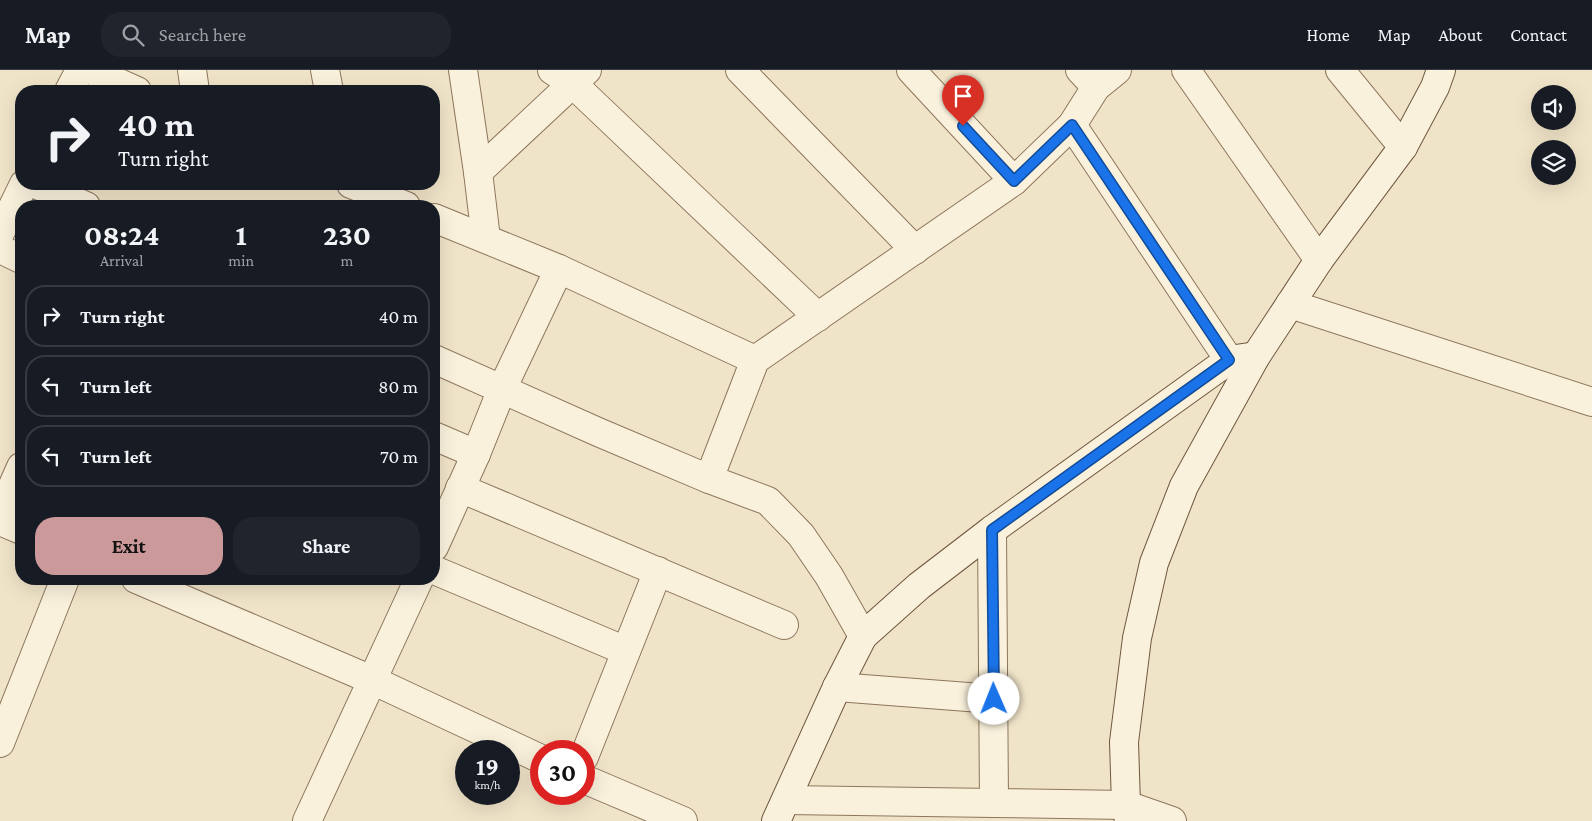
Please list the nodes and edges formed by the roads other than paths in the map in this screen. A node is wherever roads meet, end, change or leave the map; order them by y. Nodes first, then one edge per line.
1 (80, 70) edge
2 (90, 70) edge
3 (192, 70) edge
4 (326, 70) edge
5 (463, 70) edge
6 (740, 70) edge
7 (911, 70) edge
8 (1117, 70) edge
9 (1186, 70) edge
10 (1340, 70) edge
11 (1441, 70) edge
12 (571, 75) edge
13 (1088, 79) edge
14 (72, 85) edge
15 (124, 85) edge
16 (194, 85) edge
17 (328, 85) edge
18 (1072, 125) junction
19 (1403, 146) junction
20 (478, 172) junction
21 (1014, 181) junction
22 (48, 190) edge
23 (366, 190) edge
24 (72, 200) edge
25 (391, 200) edge
26 (15, 202) edge
27 (440, 220) edge
28 (0, 233) edge
29 (486, 239) junction
30 (0, 249) edge
31 (915, 250) junction
32 (15, 256) edge
33 (1319, 260) junction
34 (559, 269) junction
35 (1290, 304) junction
36 (818, 316) junction
37 (1256, 356) junction
38 (755, 360) junction
39 (1229, 360) junction
40 (440, 362) edge
41 (502, 389) junction
42 (1592, 402) edge
43 (440, 439) edge
44 (476, 454) junction
45 (709, 479) junction
46 (15, 481) edge
47 (460, 488) junction
48 (0, 515) edge
49 (0, 521) edge
50 (15, 527) edge
51 (992, 530) junction
52 (440, 533) edge
53 (658, 571) junction
54 (440, 573) edge
55 (62, 585) edge
56 (150, 585) edge
57 (416, 585) edge
58 (784, 625) dead end
59 (863, 636) junction
60 (626, 651) junction
61 (372, 680) junction
62 (837, 687) junction
63 (994, 699) junction
64 (591, 740) edge
65 (0, 743) edge
66 (530, 754) edge
67 (595, 784) edge
68 (994, 804) junction
69 (781, 810) edge
70 (1127, 813) edge
71 (307, 821) edge
72 (683, 821) edge
73 (1172, 821) edge

1 - 14 street
2 - 15 street
3 - 16 street
4 - 17 street
5 - 20 street
6 - 31 street
7 - 21 street
8 - 13 street
9 - 33 street
10 - 19 street
11 - 19 street
12 - 20 street
12 - 36 street
13 - 18 street
18 - 21 street
18 - 39 street
19 - 33 street
20 - 29 street
21 - 31 street
22 - 24 street
23 - 25 street
26 - 28 street
27 - 29 street
29 - 34 street
30 - 32 street
31 - 36 street
33 - 35 street
34 - 38 street
34 - 41 street
35 - 37 street
35 - 42 street
36 - 38 street
37 - 39 street
37 - 70 street
38 - 45 street
39 - 51 street
40 - 41 street
41 - 44 street
41 - 45 street
43 - 44 street
44 - 47 street
45 - 59 street
46 - 48 street
47 - 52 street
47 - 53 street
49 - 50 street
51 - 59 street
51 - 63 street
53 - 58 street
53 - 60 street
54 - 60 street
55 - 65 street
56 - 61 street
57 - 61 street
59 - 62 street
60 - 64 street
61 - 66 street
61 - 71 street
62 - 63 street
62 - 69 street
63 - 68 street
67 - 72 street
68 - 69 street
68 - 70 street
70 - 73 street

